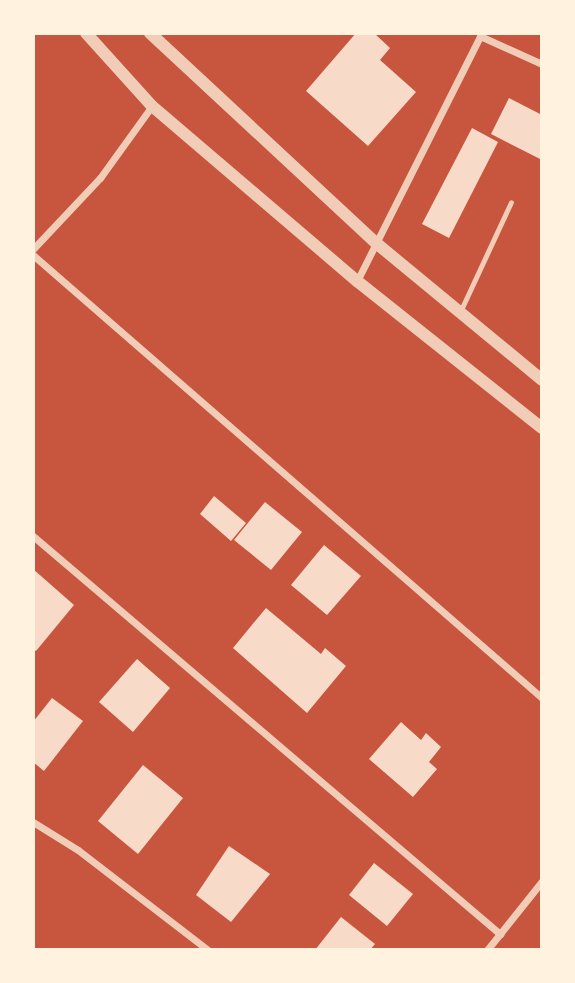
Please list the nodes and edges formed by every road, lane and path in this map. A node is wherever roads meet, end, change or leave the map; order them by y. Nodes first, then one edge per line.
1 (86, 33) edge
2 (150, 33) edge
3 (481, 34) edge
4 (542, 64) edge
5 (152, 106) junction
6 (511, 202) dead end
7 (376, 243) junction
8 (33, 249) edge
9 (33, 255) edge
10 (357, 281) junction
11 (460, 312) junction
12 (542, 380) edge
13 (542, 428) edge
14 (33, 536) edge
15 (542, 698) edge
16 (33, 822) edge
17 (542, 881) edge
18 (500, 934) junction
19 (208, 950) edge
20 (487, 950) edge

1 - 5 street
2 - 7 street
3 - 4 street
3 - 7 street
5 - 8 street
5 - 10 street
6 - 11 lane
7 - 10 street
7 - 11 street
9 - 15 street
10 - 13 street
11 - 12 street
14 - 18 street
16 - 19 street
17 - 18 street
18 - 20 street

